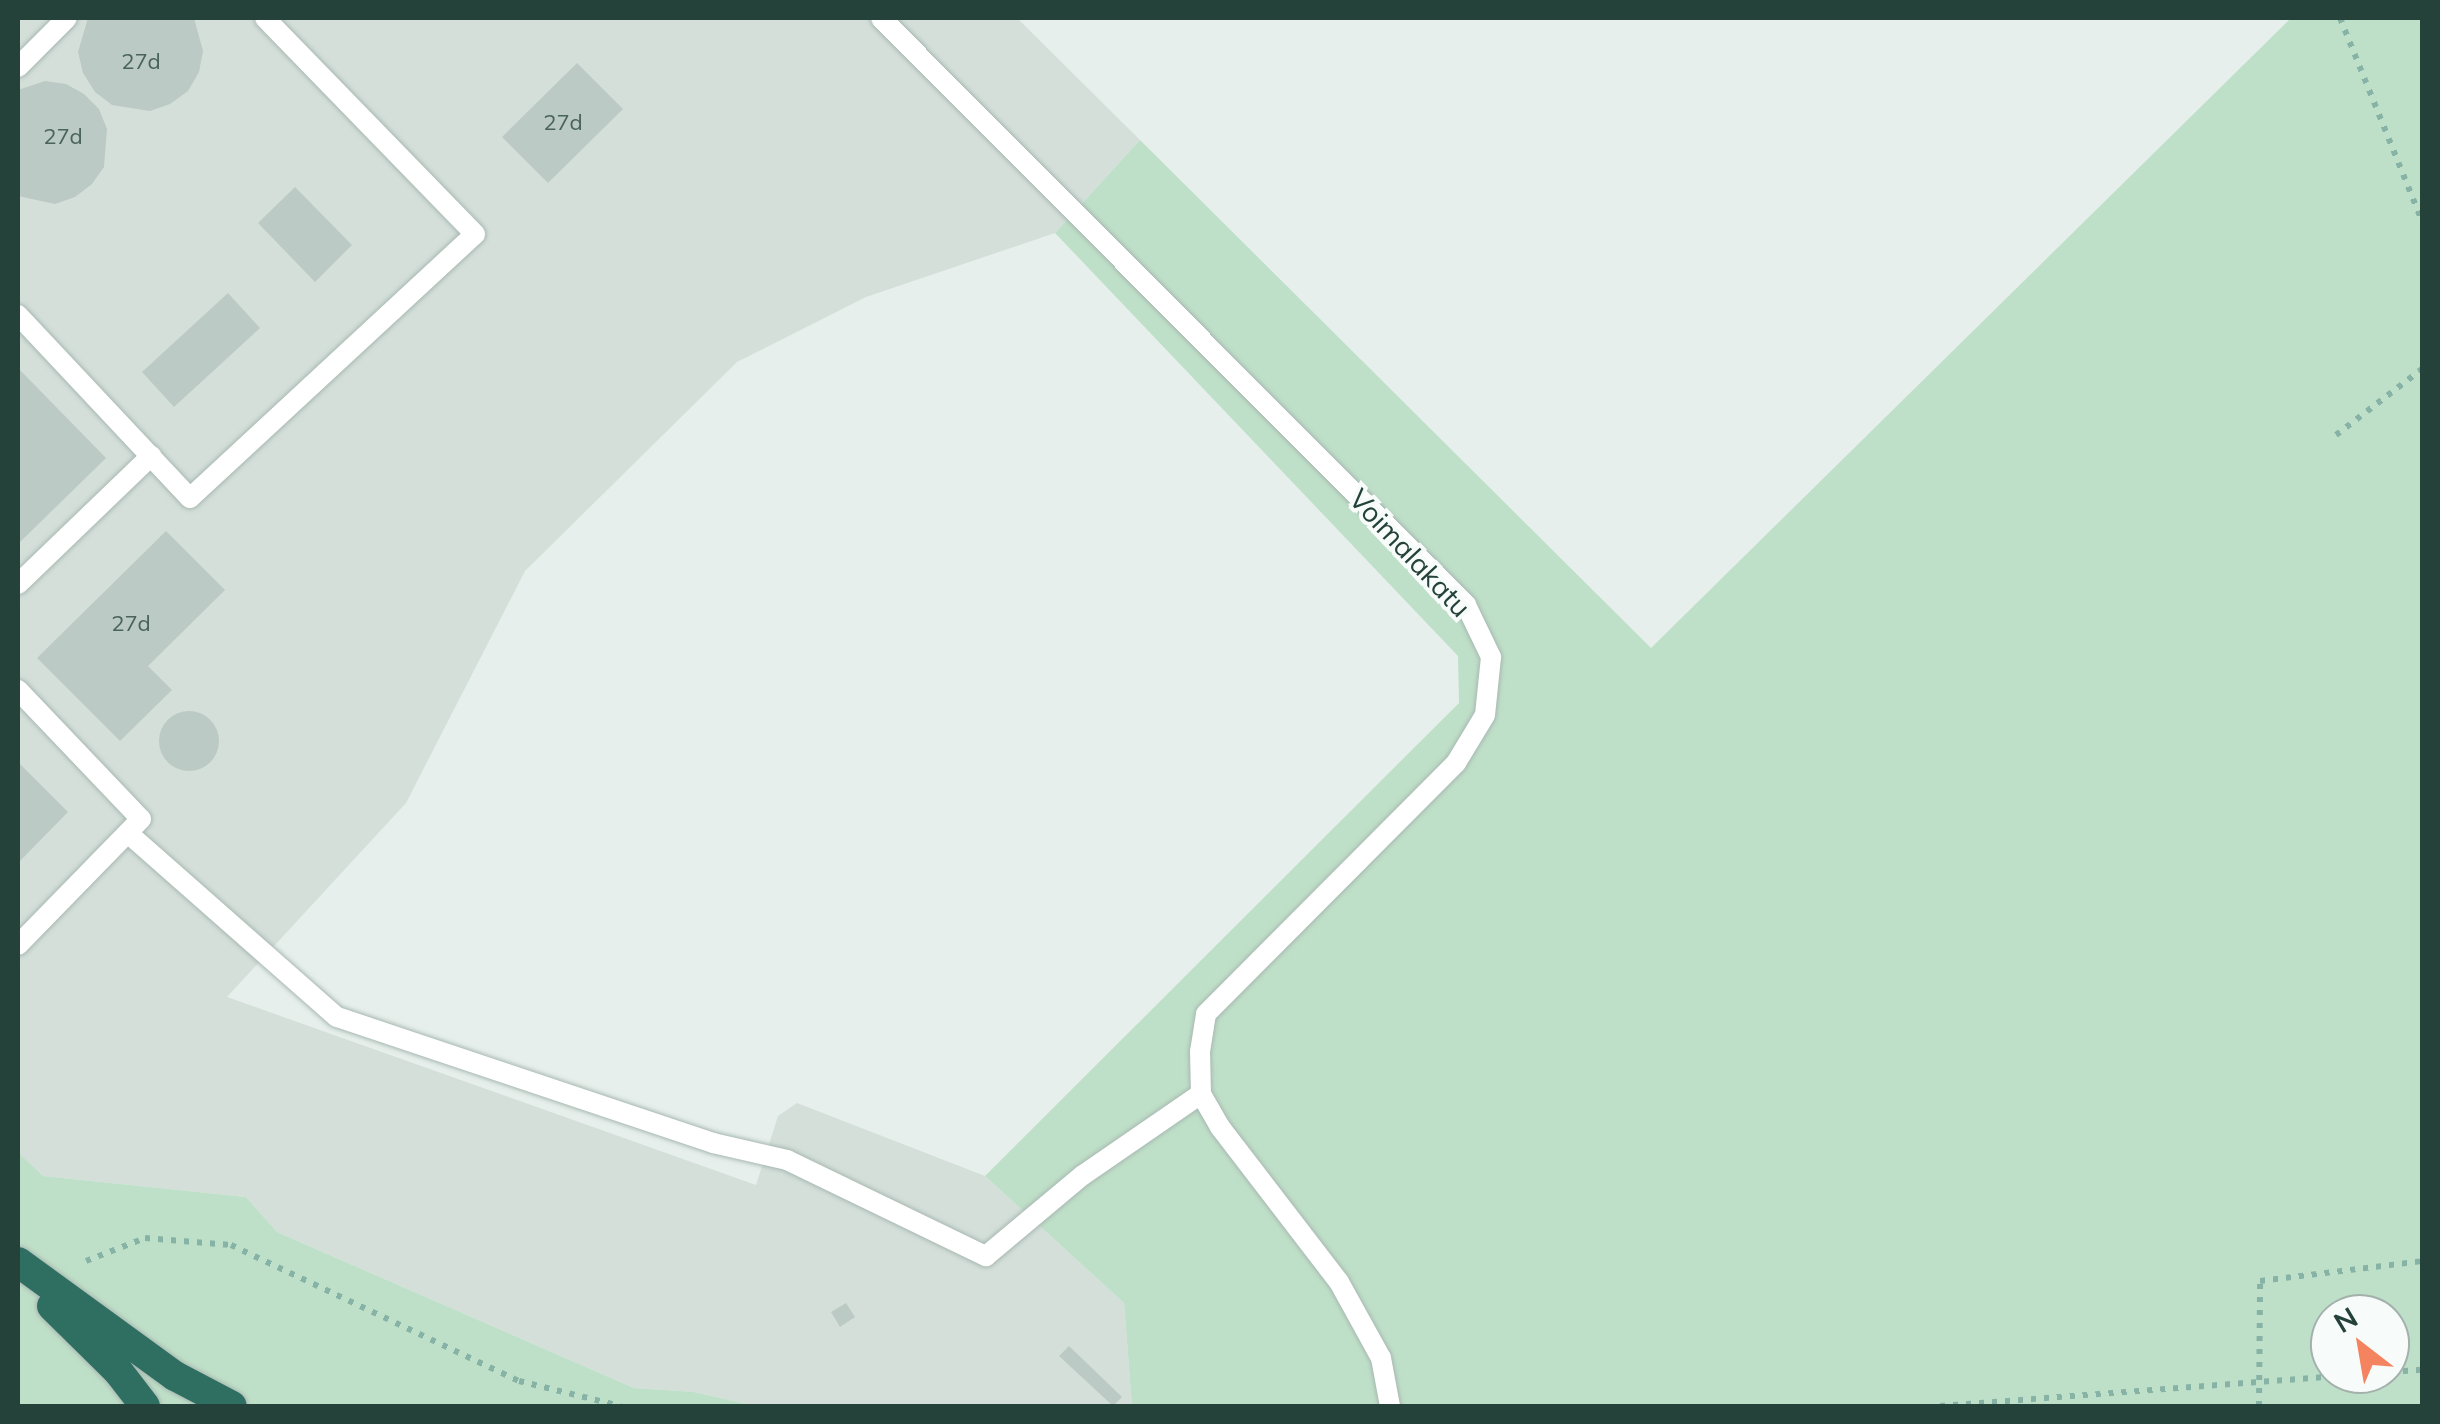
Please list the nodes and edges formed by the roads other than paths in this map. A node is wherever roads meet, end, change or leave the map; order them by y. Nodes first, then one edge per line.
1 (67, 18) edge
2 (265, 18) edge
3 (881, 18) edge
4 (18, 67) edge
5 (18, 315) edge
6 (152, 456) junction
7 (18, 584) edge
8 (18, 690) edge
9 (128, 833) junction
10 (18, 945) edge
11 (1202, 1094) junction
12 (18, 1262) edge
13 (18, 1273) edge
14 (145, 1406) edge
15 (232, 1406) edge
16 (1390, 1406) edge

1 - 4 lane
2 - 6 lane
3 - 11 lane, Voimalakatu
5 - 6 lane
6 - 7 lane
8 - 9 lane
9 - 10 lane
9 - 11 lane
11 - 16 lane, Voimalakatu
12 - 15 highway
13 - 14 highway

